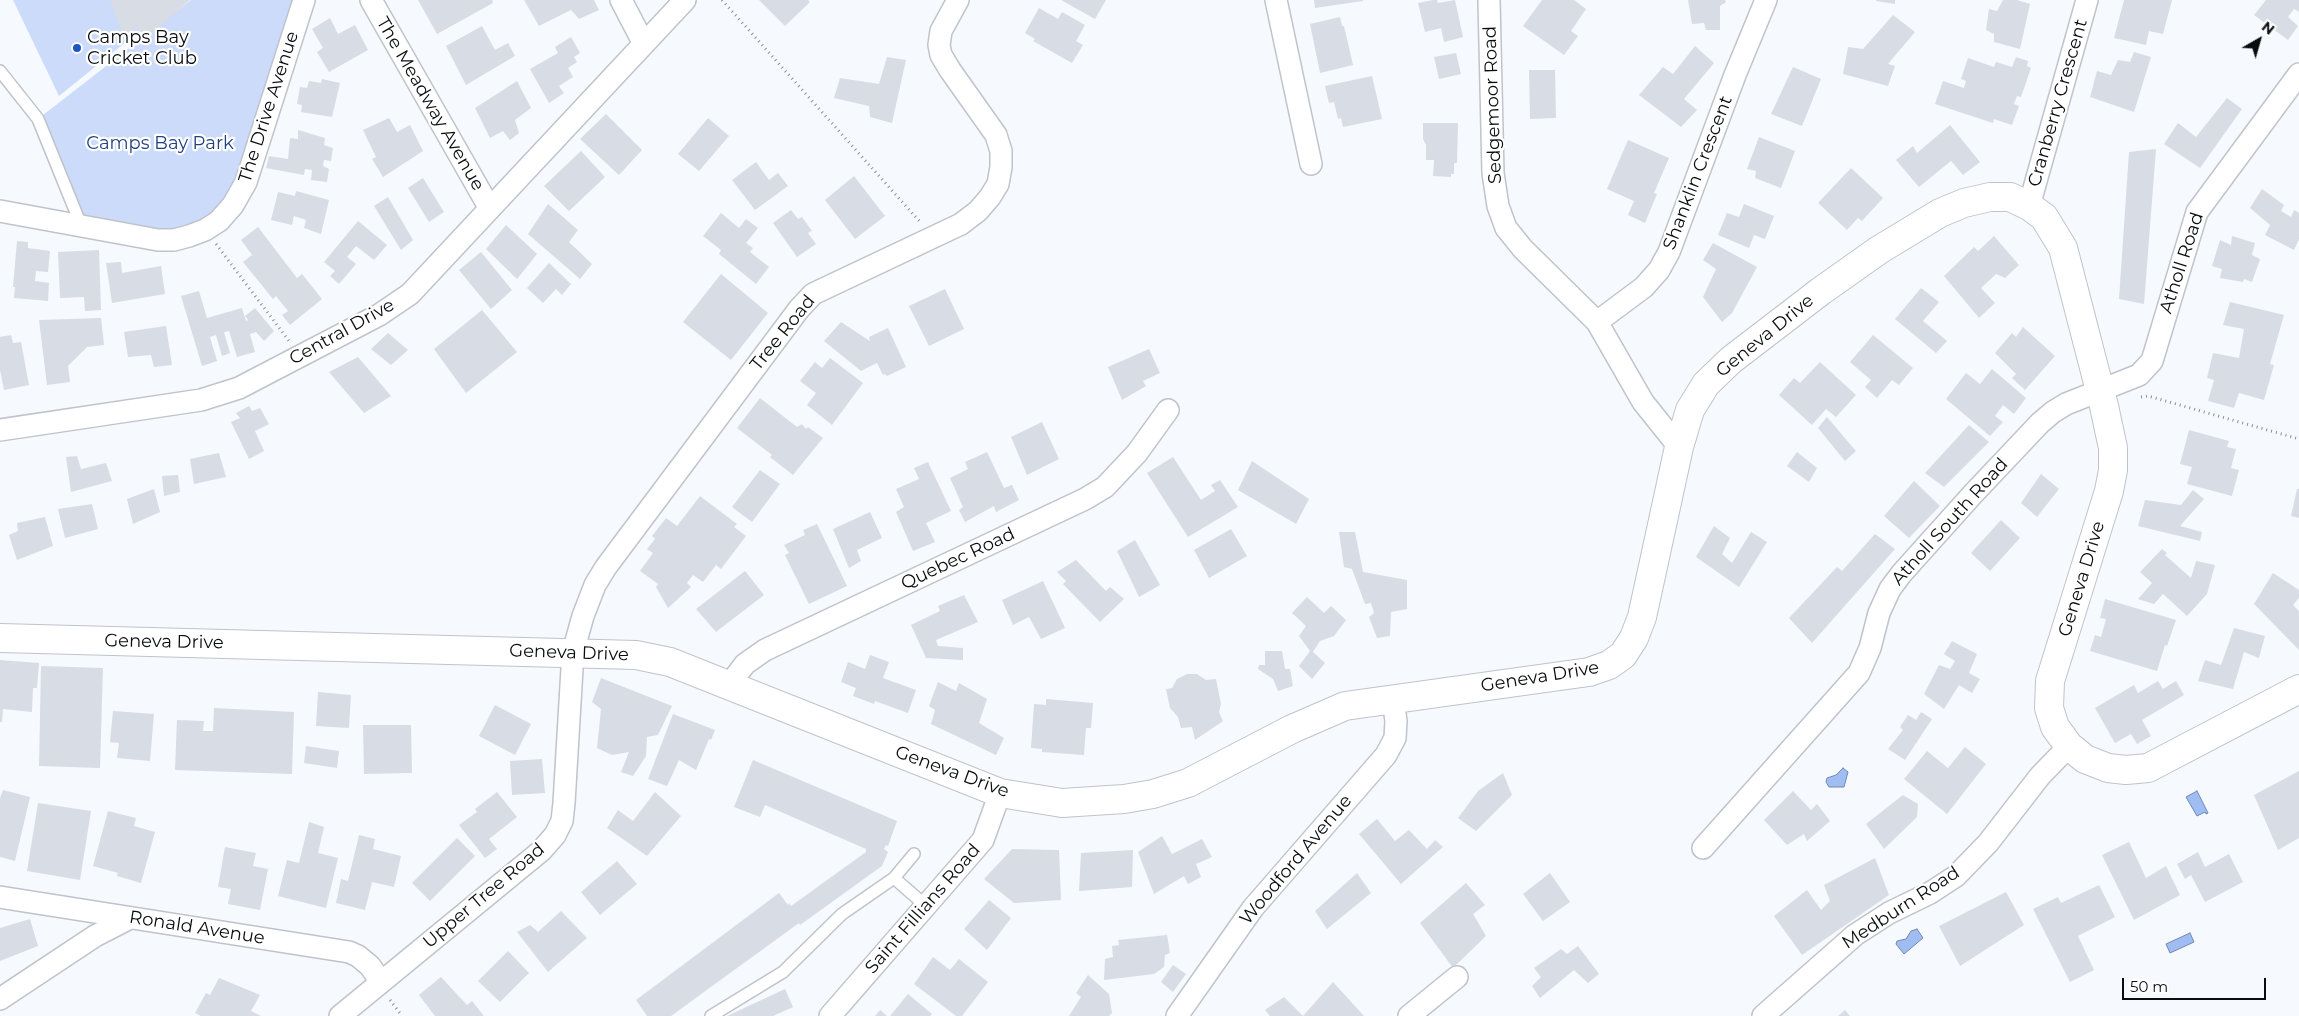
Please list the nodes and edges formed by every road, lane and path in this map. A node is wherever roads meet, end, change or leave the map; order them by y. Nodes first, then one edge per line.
1 (304, 0) edge
2 (371, 0) edge
3 (621, 0) edge
4 (685, 0) edge
5 (722, 0) edge
6 (958, 0) edge
7 (1276, 0) edge
8 (1489, 0) edge
9 (1751, 0) edge
10 (1766, 0) edge
11 (2086, 0) edge
12 (1756, 24) junction
13 (644, 44) junction
14 (0, 71) edge
15 (2299, 74) edge
16 (1311, 164) dead end
17 (2029, 206) junction
18 (489, 207) junction
19 (0, 211) edge
20 (81, 225) junction
21 (205, 230) junction
22 (930, 239) junction
23 (1597, 322) junction
24 (301, 356) junction
25 (2100, 391) junction
26 (2148, 396) dead end
27 (1168, 410) dead end
28 (0, 430) edge
29 (2299, 439) edge
30 (1679, 447) junction
31 (0, 638) edge
32 (573, 652) junction
33 (729, 685) junction
34 (2299, 689) edge
35 (1393, 700) junction
36 (2069, 746) junction
37 (1000, 793) junction
38 (1704, 848) dead end
39 (914, 854) dead end
40 (894, 878) junction
41 (0, 897) edge
42 (926, 906) junction
43 (130, 918) junction
44 (1457, 977) dead end
45 (381, 982) junction
46 (0, 999) edge
47 (340, 1016) edge
48 (711, 1016) edge
49 (830, 1016) edge
50 (1177, 1016) edge
51 (1409, 1016) edge
52 (1763, 1016) edge

1 - 21 street, The Drive Avenue
2 - 18 street, The Meadway Avenue
3 - 13 street
4 - 13 street, Central Drive
5 - 22 path
6 - 22 street, Tree Road
7 - 16 street
8 - 23 street, Sedgemoor Road
9 - 12 street
10 - 12 street, Shanklin Crescent
11 - 17 street, Cranberry Crescent
12 - 23 street, Shanklin Crescent
13 - 18 street, Central Drive
14 - 20 lane
15 - 25 street, Atholl Road
17 - 25 street, Geneva Drive
17 - 30 street, Geneva Drive
18 - 24 street, Central Drive
19 - 20 street, The Drive Avenue
20 - 21 street, The Drive Avenue
21 - 24 path
22 - 32 street, Tree Road
23 - 30 street, Sedgemoor Road
24 - 28 street, Central Drive
25 - 36 street, Geneva Drive
25 - 38 street, Atholl South Road
26 - 29 path
27 - 33 street, Quebec Road
30 - 35 street, Geneva Drive
31 - 32 street, Geneva Drive
32 - 33 street, Geneva Drive
32 - 45 street, Upper Tree Road
33 - 37 street, Geneva Drive
34 - 36 street, Geneva Drive
35 - 37 street, Geneva Drive
35 - 50 street, Woodford Avenue
36 - 52 street, Medburn Road
37 - 42 street, Saint Fillians Road
39 - 40 lane
40 - 42 lane
40 - 48 lane
41 - 43 street, Ronald Avenue
42 - 49 street, Saint Fillians Road
43 - 45 street, Ronald Avenue
43 - 46 street
44 - 51 street
45 - 47 street, Upper Tree Road

